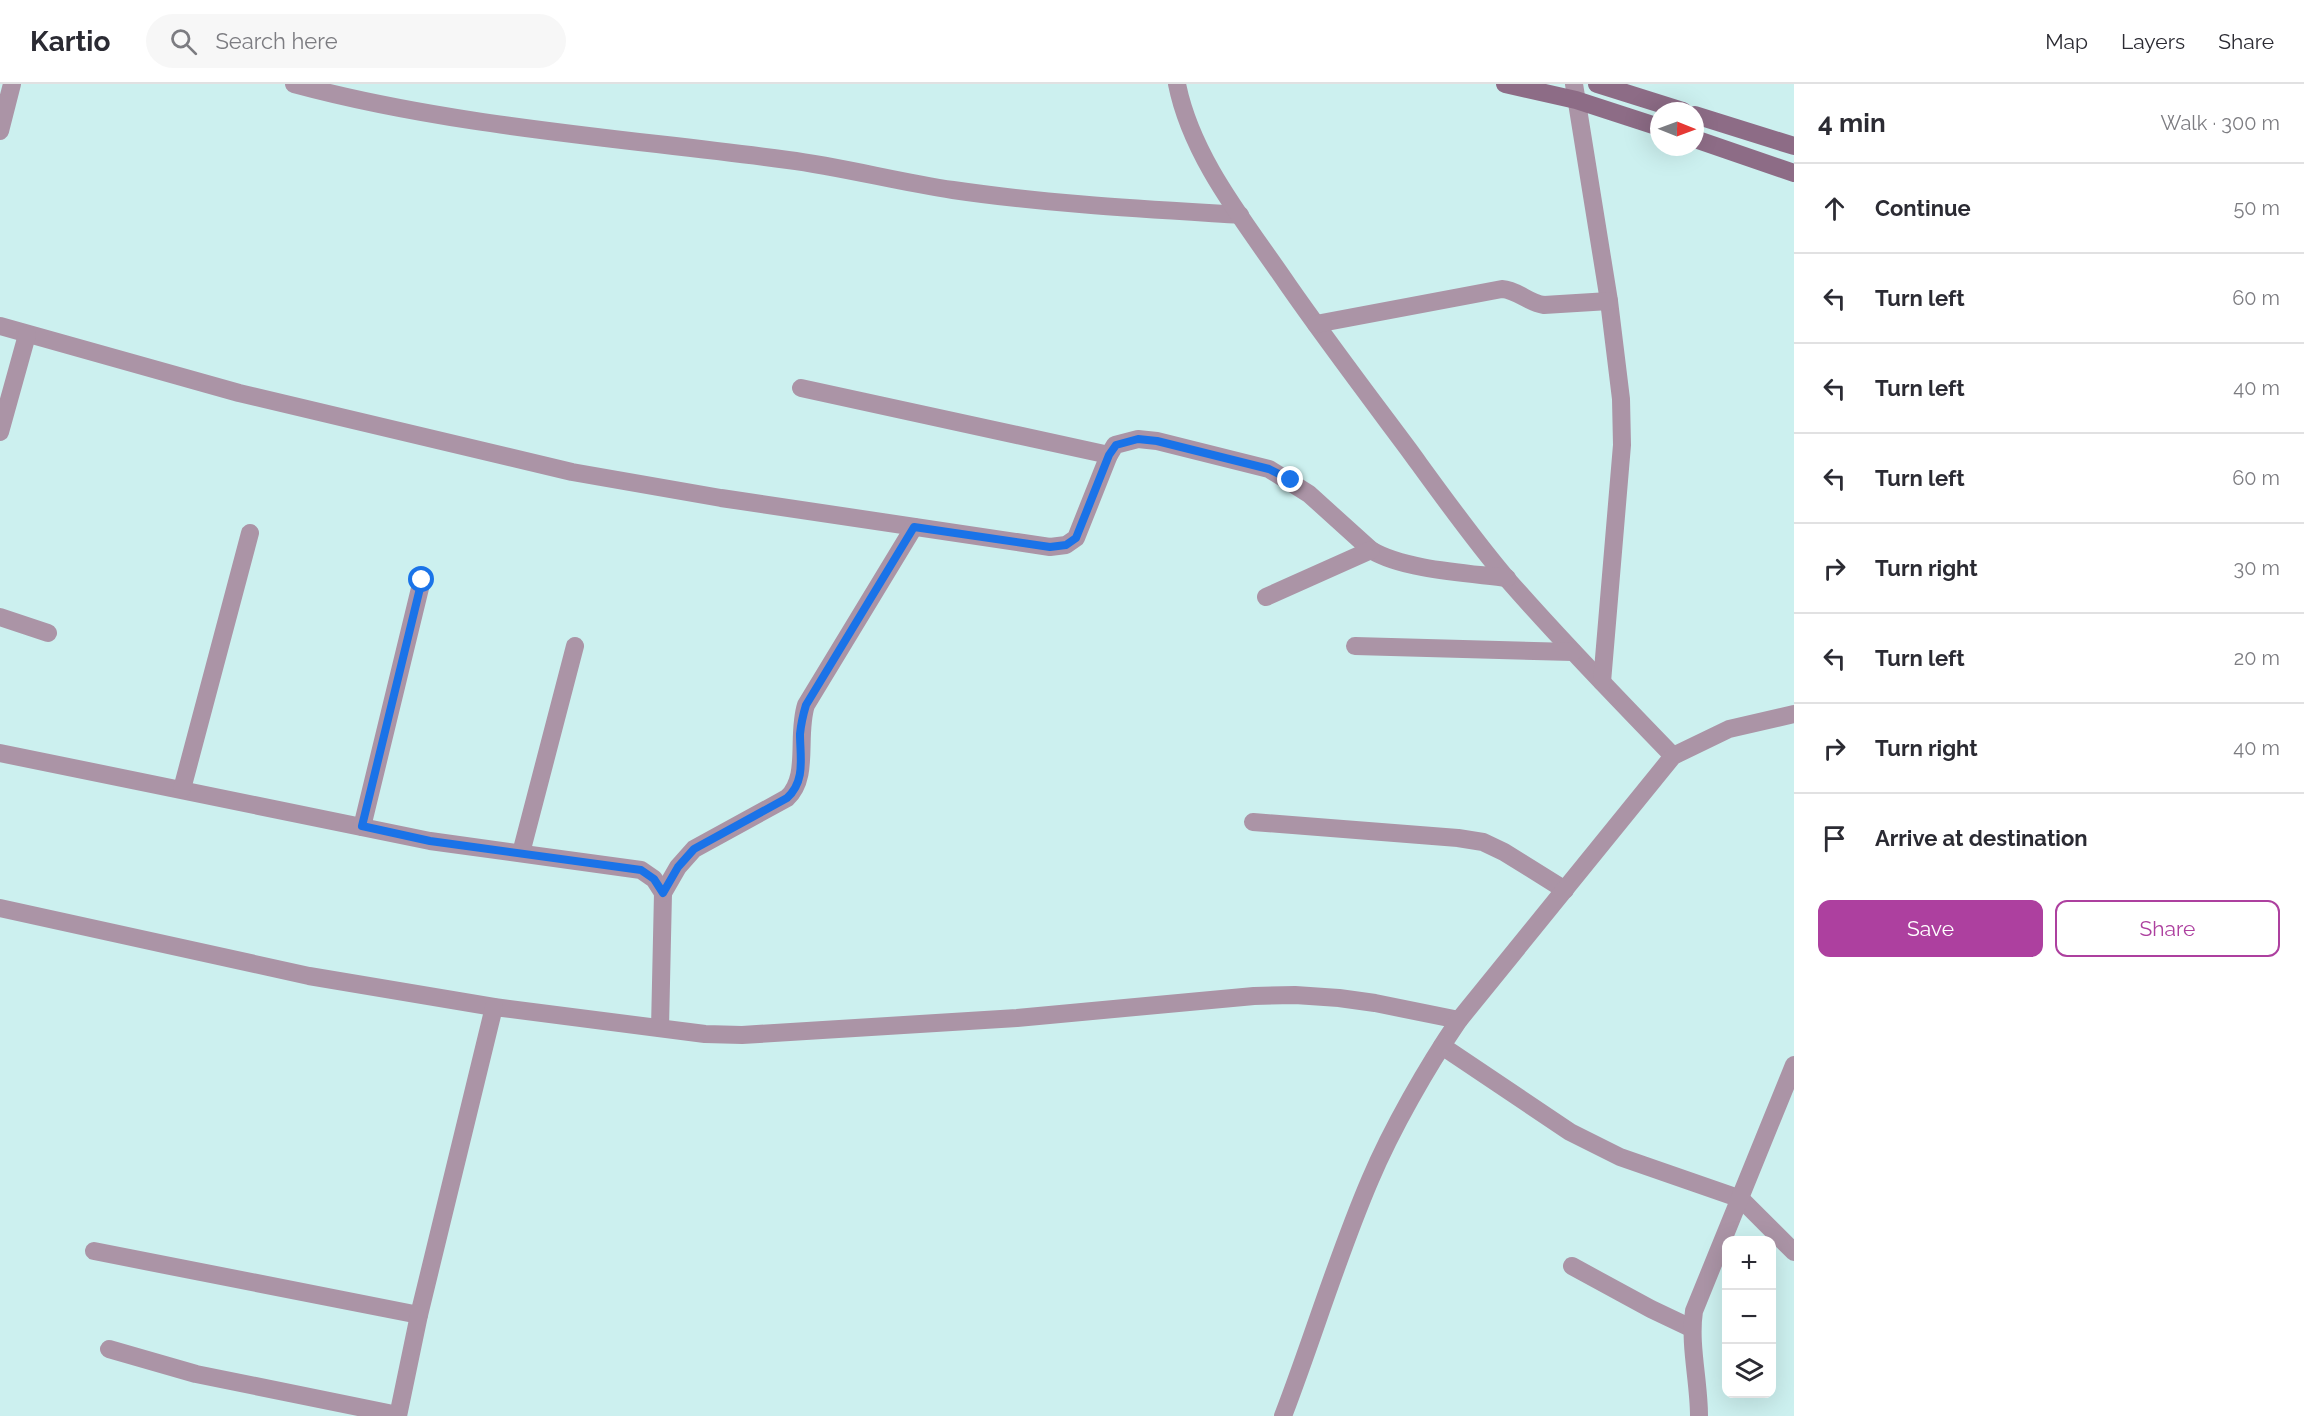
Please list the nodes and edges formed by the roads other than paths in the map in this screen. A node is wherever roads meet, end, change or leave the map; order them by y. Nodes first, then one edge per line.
1 (12, 84) edge
2 (294, 84) edge
3 (1177, 84) edge
4 (1505, 84) edge
5 (1597, 84) edge
6 (1625, 89) edge
7 (1575, 92) edge
8 (1659, 102) edge
9 (1622, 114) junction
10 (1704, 118) edge
11 (1650, 124) edge
12 (0, 131) edge
13 (1704, 142) edge
14 (1794, 146) edge
15 (1794, 173) edge
16 (1240, 215) junction
17 (1609, 301) junction
18 (1316, 324) junction
19 (0, 326) edge
20 (27, 335) junction
21 (801, 388) dead end
22 (0, 432) edge
23 (1109, 455) junction
24 (914, 527) junction
25 (250, 533) dead end
26 (1371, 550) junction
27 (1507, 578) junction
28 (422, 580) dead end
29 (1266, 597) dead end
30 (0, 617) edge
31 (48, 633) dead end
32 (575, 646) dead end
33 (1355, 646) dead end
34 (1573, 652) junction
35 (1602, 682) junction
36 (1794, 714) edge
37 (0, 753) edge
38 (1673, 756) junction
39 (182, 789) junction
40 (1254, 822) dead end
41 (362, 826) junction
42 (521, 853) junction
43 (1565, 890) junction
44 (663, 893) junction
45 (0, 908) edge
46 (494, 1006) junction
47 (1459, 1020) junction
48 (660, 1028) junction
49 (1442, 1046) junction
50 (1794, 1065) edge
51 (1740, 1199) junction
52 (94, 1251) dead end
53 (1794, 1251) edge
54 (1572, 1266) dead end
55 (420, 1315) junction
56 (1691, 1328) junction
57 (109, 1349) dead end
58 (398, 1416) edge
59 (1283, 1416) edge
60 (1699, 1416) edge

1 - 12 street
2 - 16 street
3 - 16 street
4 - 7 street
5 - 6 street
6 - 8 street
6 - 9 street
7 - 9 street
7 - 17 street
9 - 11 street
10 - 14 street
13 - 15 street
16 - 18 street
17 - 18 street
17 - 35 street
18 - 27 street
19 - 20 street
20 - 22 street
20 - 24 street
21 - 23 street
23 - 24 street
23 - 26 street
24 - 44 street
25 - 39 street
26 - 27 street
26 - 29 street
27 - 34 street
28 - 41 street
30 - 31 street
32 - 42 street
33 - 34 street
34 - 35 street
35 - 38 street
36 - 38 street
37 - 39 street
38 - 43 street
39 - 41 street
40 - 43 street
41 - 42 street
42 - 44 street
43 - 47 street
44 - 48 street
45 - 46 street
46 - 48 street
46 - 55 street
47 - 48 street
47 - 49 street
49 - 51 street
49 - 59 street
50 - 51 street
51 - 53 street
51 - 56 street
52 - 55 street
54 - 56 street
55 - 58 street
56 - 60 street
57 - 58 street

